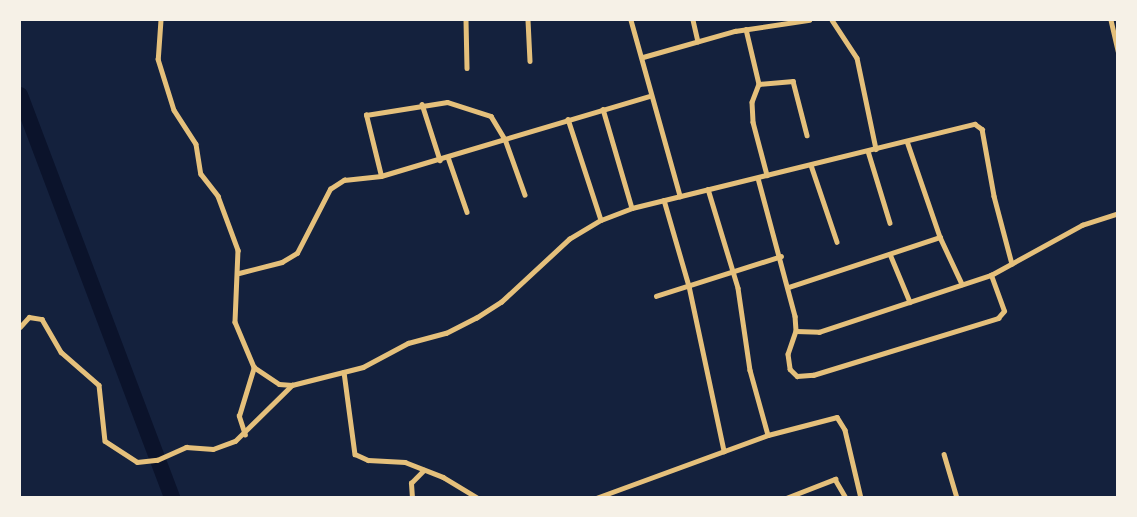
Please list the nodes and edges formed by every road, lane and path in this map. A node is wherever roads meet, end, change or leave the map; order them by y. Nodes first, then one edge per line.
1 (161, 20) edge
2 (466, 20) edge
3 (528, 20) edge
4 (631, 20) edge
5 (693, 20) edge
6 (809, 20) edge
7 (832, 20) edge
8 (1111, 20) edge
9 (789, 21) edge
10 (747, 29) junction
11 (698, 40) junction
12 (1118, 51) edge
13 (642, 57) junction
14 (530, 61) dead end
15 (467, 68) dead end
16 (759, 84) junction
17 (650, 96) junction
18 (422, 104) junction
19 (603, 109) junction
20 (568, 119) junction
21 (807, 135) dead end
22 (505, 139) junction
23 (907, 141) junction
24 (876, 149) junction
25 (868, 151) junction
26 (448, 157) junction
27 (440, 160) junction
28 (812, 165) junction
29 (767, 175) junction
30 (381, 176) junction
31 (758, 178) junction
32 (708, 189) junction
33 (525, 195) dead end
34 (680, 196) junction
35 (664, 200) junction
36 (632, 208) junction
37 (467, 212) dead end
38 (1118, 213) edge
39 (601, 220) junction
40 (890, 223) dead end
41 (940, 237) junction
42 (837, 242) dead end
43 (890, 254) junction
44 (781, 256) junction
45 (1012, 264) junction
46 (734, 271) junction
47 (239, 273) junction
48 (991, 274) junction
49 (962, 284) junction
50 (689, 286) junction
51 (789, 287) junction
52 (656, 296) dead end
53 (910, 302) junction
54 (20, 327) edge
55 (796, 331) junction
56 (254, 367) junction
57 (344, 372) junction
58 (292, 385) junction
59 (245, 435) junction
60 (768, 435) junction
61 (724, 451) junction
62 (944, 454) dead end
63 (424, 470) junction
64 (412, 498) edge
65 (478, 498) edge
66 (596, 498) edge
67 (786, 498) edge
68 (846, 498) edge
69 (861, 498) edge
70 (957, 498) edge

1 - 47 street
2 - 15 street
3 - 14 street
4 - 13 street
5 - 11 street
6 - 9 street
7 - 24 street
8 - 12 street
9 - 10 street
10 - 11 street
10 - 16 street
11 - 13 street
13 - 17 street
16 - 21 street
16 - 29 street
17 - 19 street
17 - 34 street
18 - 22 street
18 - 27 street
18 - 30 street
19 - 20 street
19 - 36 street
20 - 22 street
20 - 39 street
22 - 26 street
22 - 33 street
23 - 24 street
23 - 41 street
23 - 45 street
24 - 25 street
25 - 28 street
25 - 40 street
26 - 27 street
26 - 37 street
27 - 30 street
28 - 29 street
28 - 42 street
29 - 31 street
30 - 47 street
31 - 32 street
31 - 44 street
32 - 34 street
32 - 46 street
34 - 35 street
35 - 36 street
35 - 50 street
36 - 39 street
38 - 45 street
39 - 57 street
41 - 43 street
41 - 49 street
43 - 51 street
43 - 53 street
44 - 46 street
44 - 51 street
45 - 48 street
46 - 50 street
46 - 60 street
47 - 56 street
48 - 49 street
48 - 55 street
49 - 53 street
50 - 52 street
50 - 61 street
51 - 55 street
53 - 55 street
54 - 59 street
56 - 58 street
56 - 59 street
57 - 58 street
57 - 63 street
58 - 59 street
60 - 61 street
60 - 69 street
61 - 66 street
62 - 70 street
63 - 64 street
63 - 65 street
67 - 68 street

